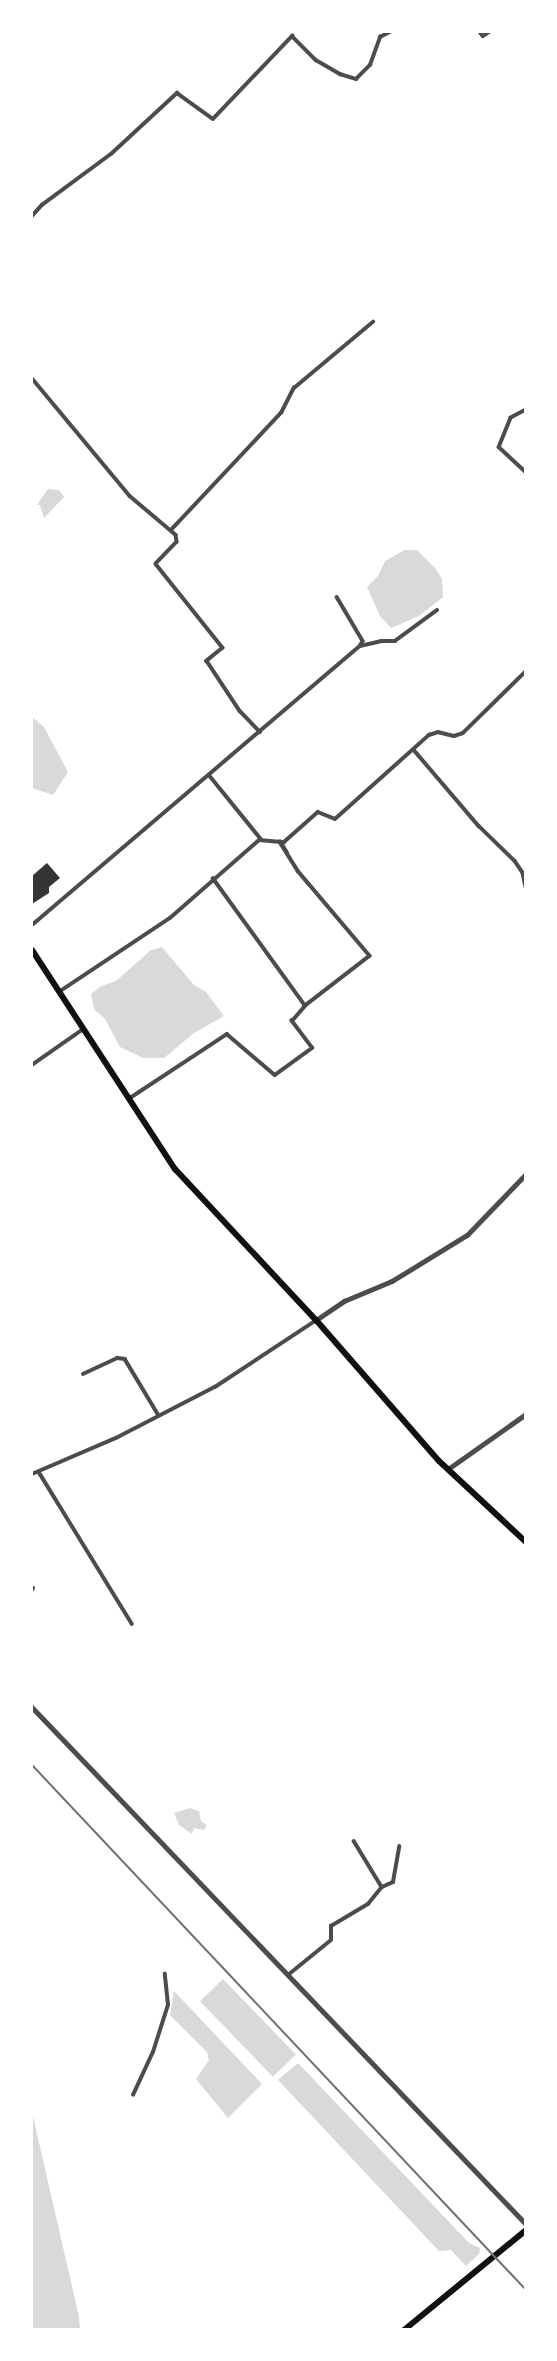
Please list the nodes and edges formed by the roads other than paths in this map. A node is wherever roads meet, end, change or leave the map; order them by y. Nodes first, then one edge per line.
1 (390, 32) edge
2 (480, 32) edge
3 (489, 32) edge
4 (32, 216) edge
5 (373, 322) dead end
6 (32, 378) edge
7 (526, 410) edge
8 (526, 472) edge
9 (171, 530) junction
10 (337, 597) dead end
11 (437, 610) dead end
12 (360, 646) junction
13 (526, 671) edge
14 (260, 732) junction
15 (413, 750) junction
16 (210, 776) junction
17 (261, 839) junction
18 (280, 842) junction
19 (287, 853) dead end
20 (213, 879) junction
21 (526, 887) edge
22 (32, 925) edge
23 (32, 950) edge
24 (58, 992) junction
25 (304, 1007) junction
26 (84, 1029) junction
27 (32, 1065) edge
28 (129, 1099) junction
29 (526, 1174) edge
30 (316, 1320) junction
31 (83, 1374) dead end
32 (158, 1414) junction
33 (526, 1414) edge
34 (448, 1469) junction
35 (39, 1472) junction
36 (32, 1474) edge
37 (526, 1542) edge
38 (132, 1624) dead end
39 (32, 1707) edge
40 (354, 1842) dead end
41 (399, 1847) dead end
42 (382, 1887) junction
43 (165, 1974) dead end
44 (288, 1975) junction
45 (133, 2095) dead end
46 (526, 2224) edge
47 (526, 2230) edge
48 (404, 2329) edge

1 - 4 street
2 - 3 street
5 - 9 street
6 - 9 street
7 - 8 street
9 - 14 street
10 - 12 street
11 - 12 street
12 - 14 street
13 - 15 street
14 - 16 street
15 - 18 street
15 - 21 street
16 - 17 street
16 - 22 street
17 - 18 street
17 - 20 street
18 - 19 street
18 - 25 street
20 - 24 street
20 - 25 street
23 - 24 main road
24 - 26 main road
25 - 28 street
26 - 27 street
26 - 28 main road
28 - 30 main road
29 - 30 street
30 - 32 street
30 - 34 main road
31 - 32 street
32 - 35 street
33 - 34 street
34 - 37 main road
35 - 36 street
35 - 38 street
39 - 44 street
40 - 42 street
41 - 42 street
42 - 44 street
43 - 45 street
44 - 46 street
47 - 48 main road

